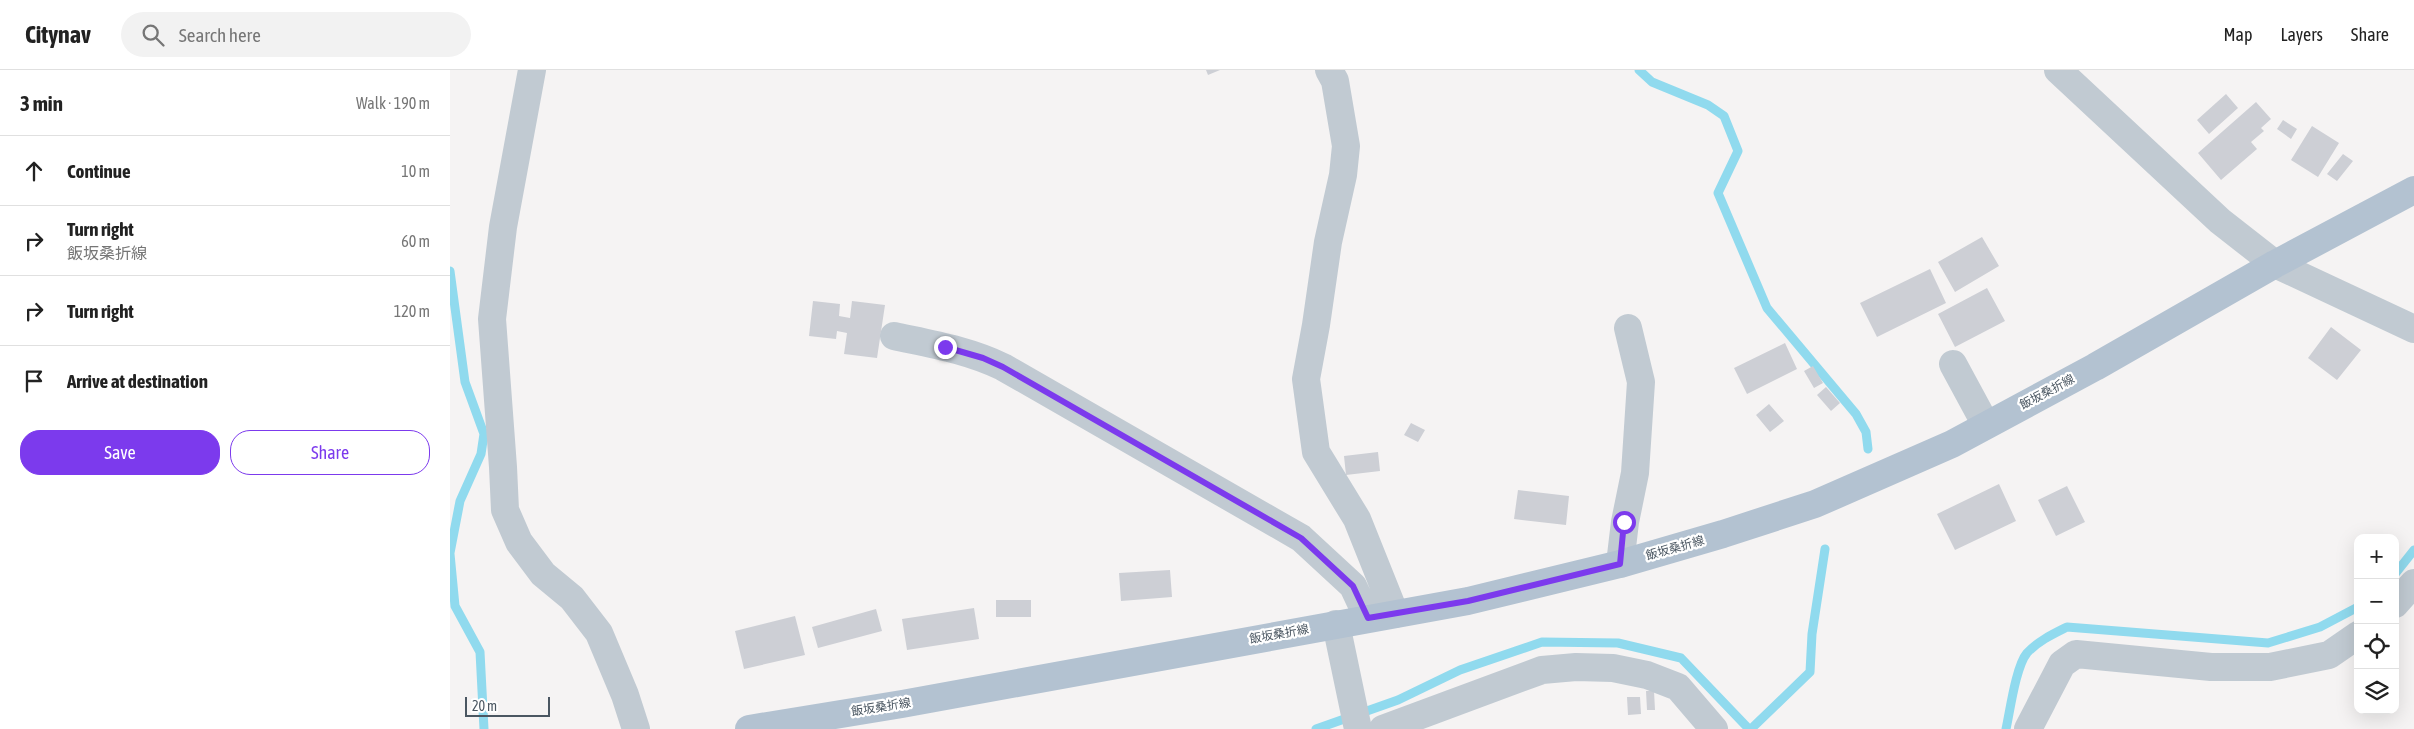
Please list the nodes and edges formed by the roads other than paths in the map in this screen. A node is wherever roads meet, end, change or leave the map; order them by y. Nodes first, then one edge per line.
1 (532, 70) edge
2 (1330, 70) edge
3 (2058, 70) edge
4 (2414, 190) edge
5 (2275, 264) junction
6 (1628, 328) dead end
7 (2414, 329) edge
8 (894, 336) dead end
9 (1953, 364) dead end
10 (1986, 426) junction
11 (1620, 564) junction
12 (2414, 583) edge
13 (2399, 600) edge
14 (1382, 616) junction
15 (1336, 624) junction
16 (2354, 639) edge
17 (636, 729) edge
18 (749, 729) edge
19 (1358, 729) edge
20 (1383, 729) edge
21 (1714, 729) edge
22 (2028, 729) edge

1 - 17 street
2 - 14 street
3 - 5 street
4 - 5 main road, 飯坂桑折線
5 - 7 street
5 - 10 main road, 飯坂桑折線
6 - 11 street
8 - 14 street
9 - 10 street
10 - 11 main road, 飯坂桑折線
11 - 14 main road, 飯坂桑折線
12 - 13 street
14 - 15 main road, 飯坂桑折線
15 - 18 main road, 飯坂桑折線
15 - 19 street
16 - 22 street
20 - 21 street

